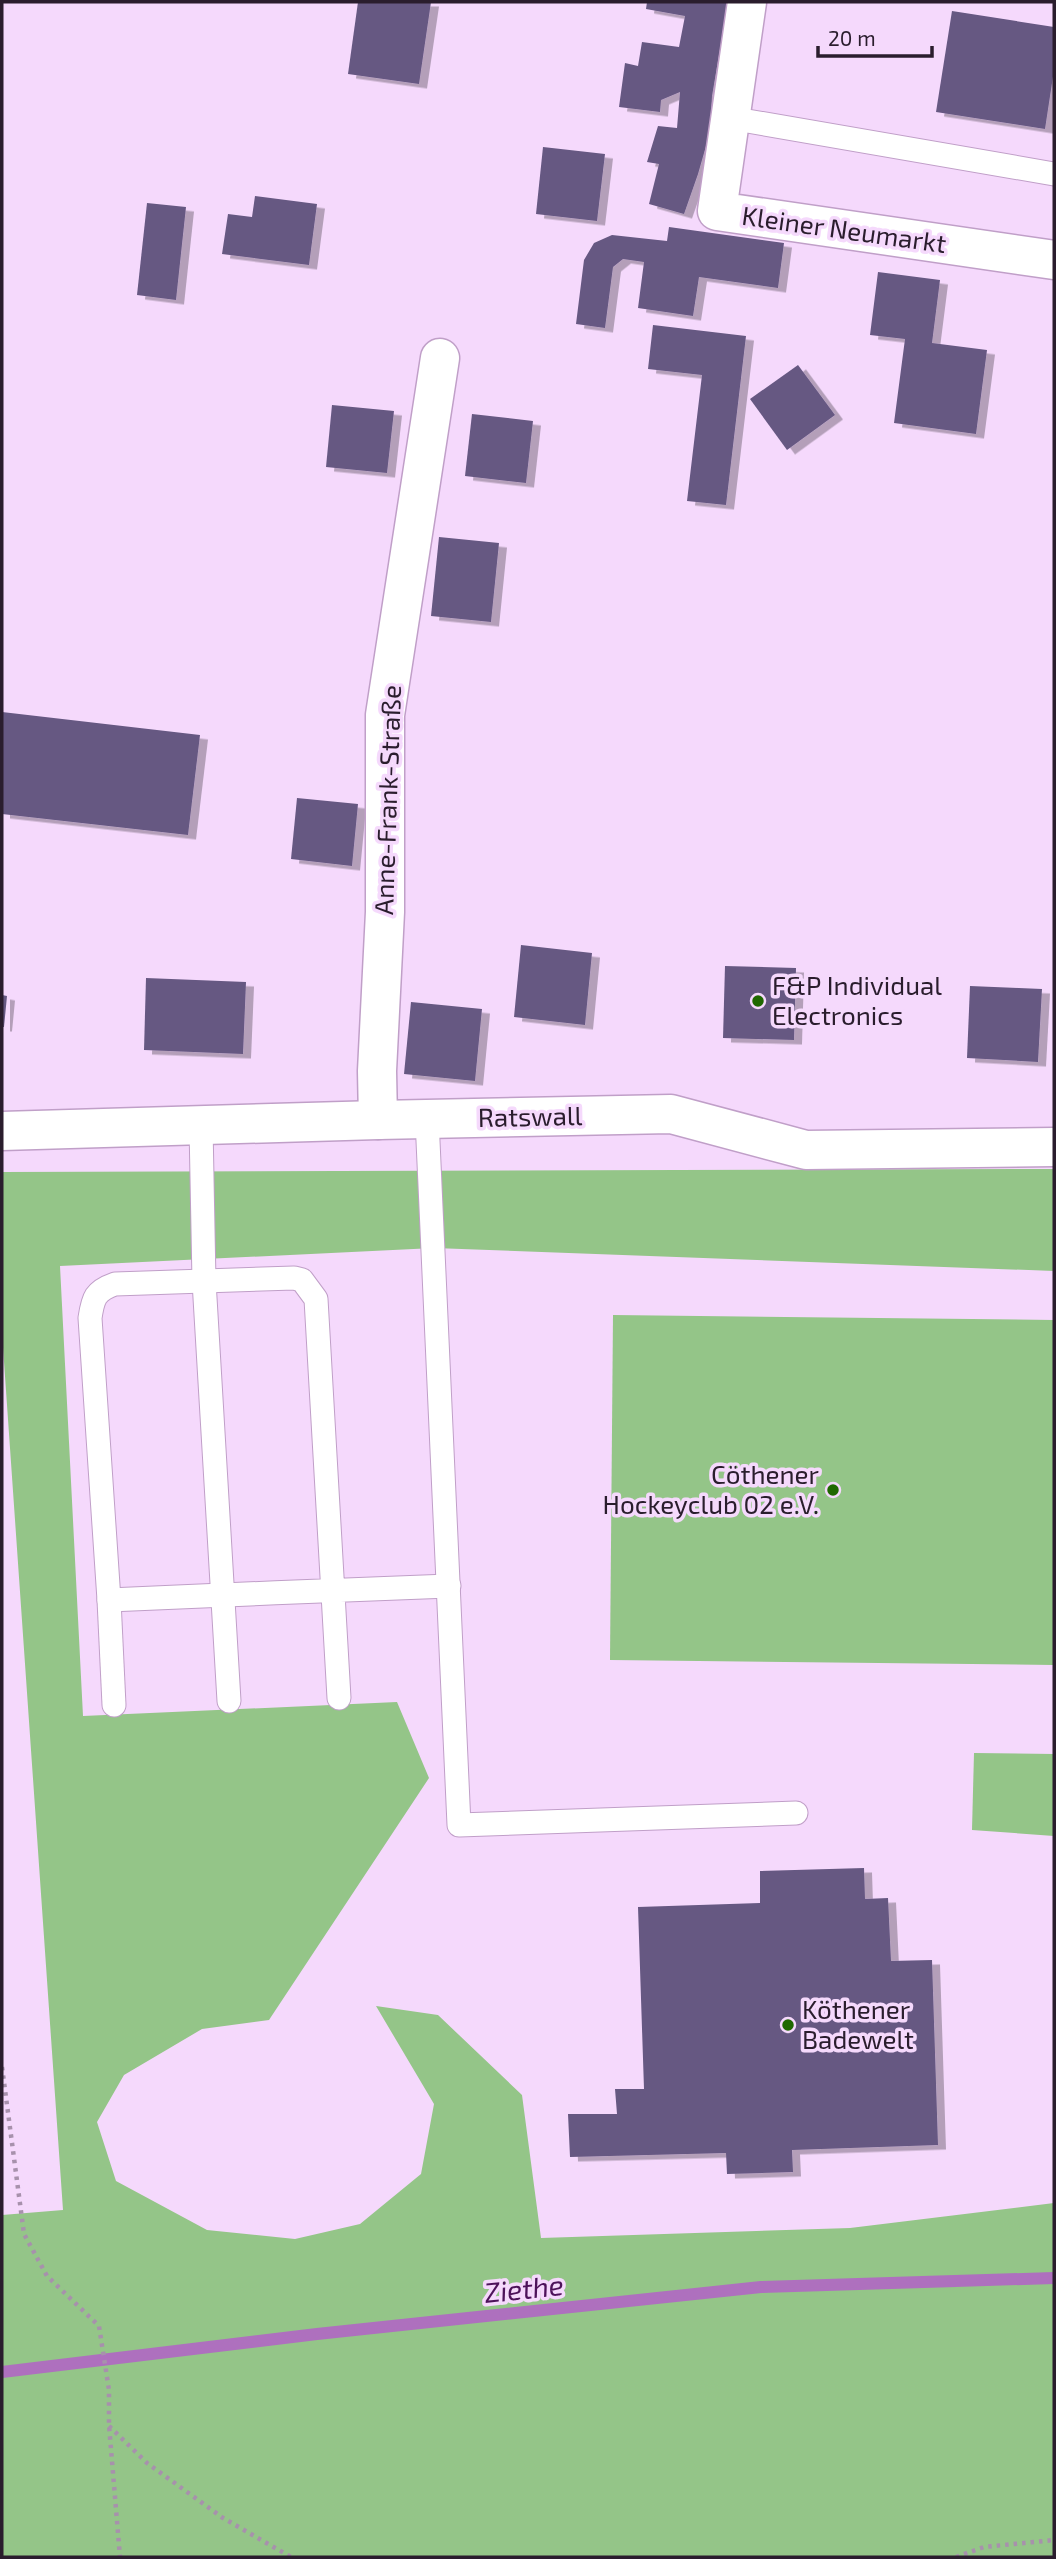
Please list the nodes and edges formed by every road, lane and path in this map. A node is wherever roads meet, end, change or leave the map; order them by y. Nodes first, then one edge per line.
1 (747, 2) edge
2 (730, 118) junction
3 (1054, 174) edge
4 (1054, 260) edge
5 (440, 358) dead end
6 (427, 1119) junction
7 (378, 1120) junction
8 (201, 1126) junction
9 (2, 1131) edge
10 (1054, 1147) edge
11 (204, 1281) junction
12 (449, 1586) junction
13 (332, 1591) junction
14 (222, 1595) junction
15 (109, 1600) junction
16 (339, 1698) dead end
17 (229, 1701) dead end
18 (114, 1705) dead end
19 (796, 1813) dead end
20 (2, 2067) edge
21 (109, 2425) junction
22 (1054, 2540) edge
23 (120, 2557) edge
24 (291, 2557) edge
25 (956, 2557) edge

1 - 2 street, Kleiner Neumarkt
2 - 3 lane
2 - 4 street, Kleiner Neumarkt
5 - 7 street, Anne-Frank-Straße
6 - 7 street, Ratswall
6 - 10 street, Ratswall
6 - 12 lane
7 - 8 street, Ratswall
8 - 9 street, Ratswall
8 - 11 lane
11 - 13 lane
11 - 14 lane
11 - 15 lane
12 - 13 lane
12 - 19 lane
13 - 14 lane
13 - 16 lane
14 - 15 lane
14 - 17 lane
15 - 18 lane
20 - 21 path
21 - 23 path
21 - 24 path
22 - 25 path

